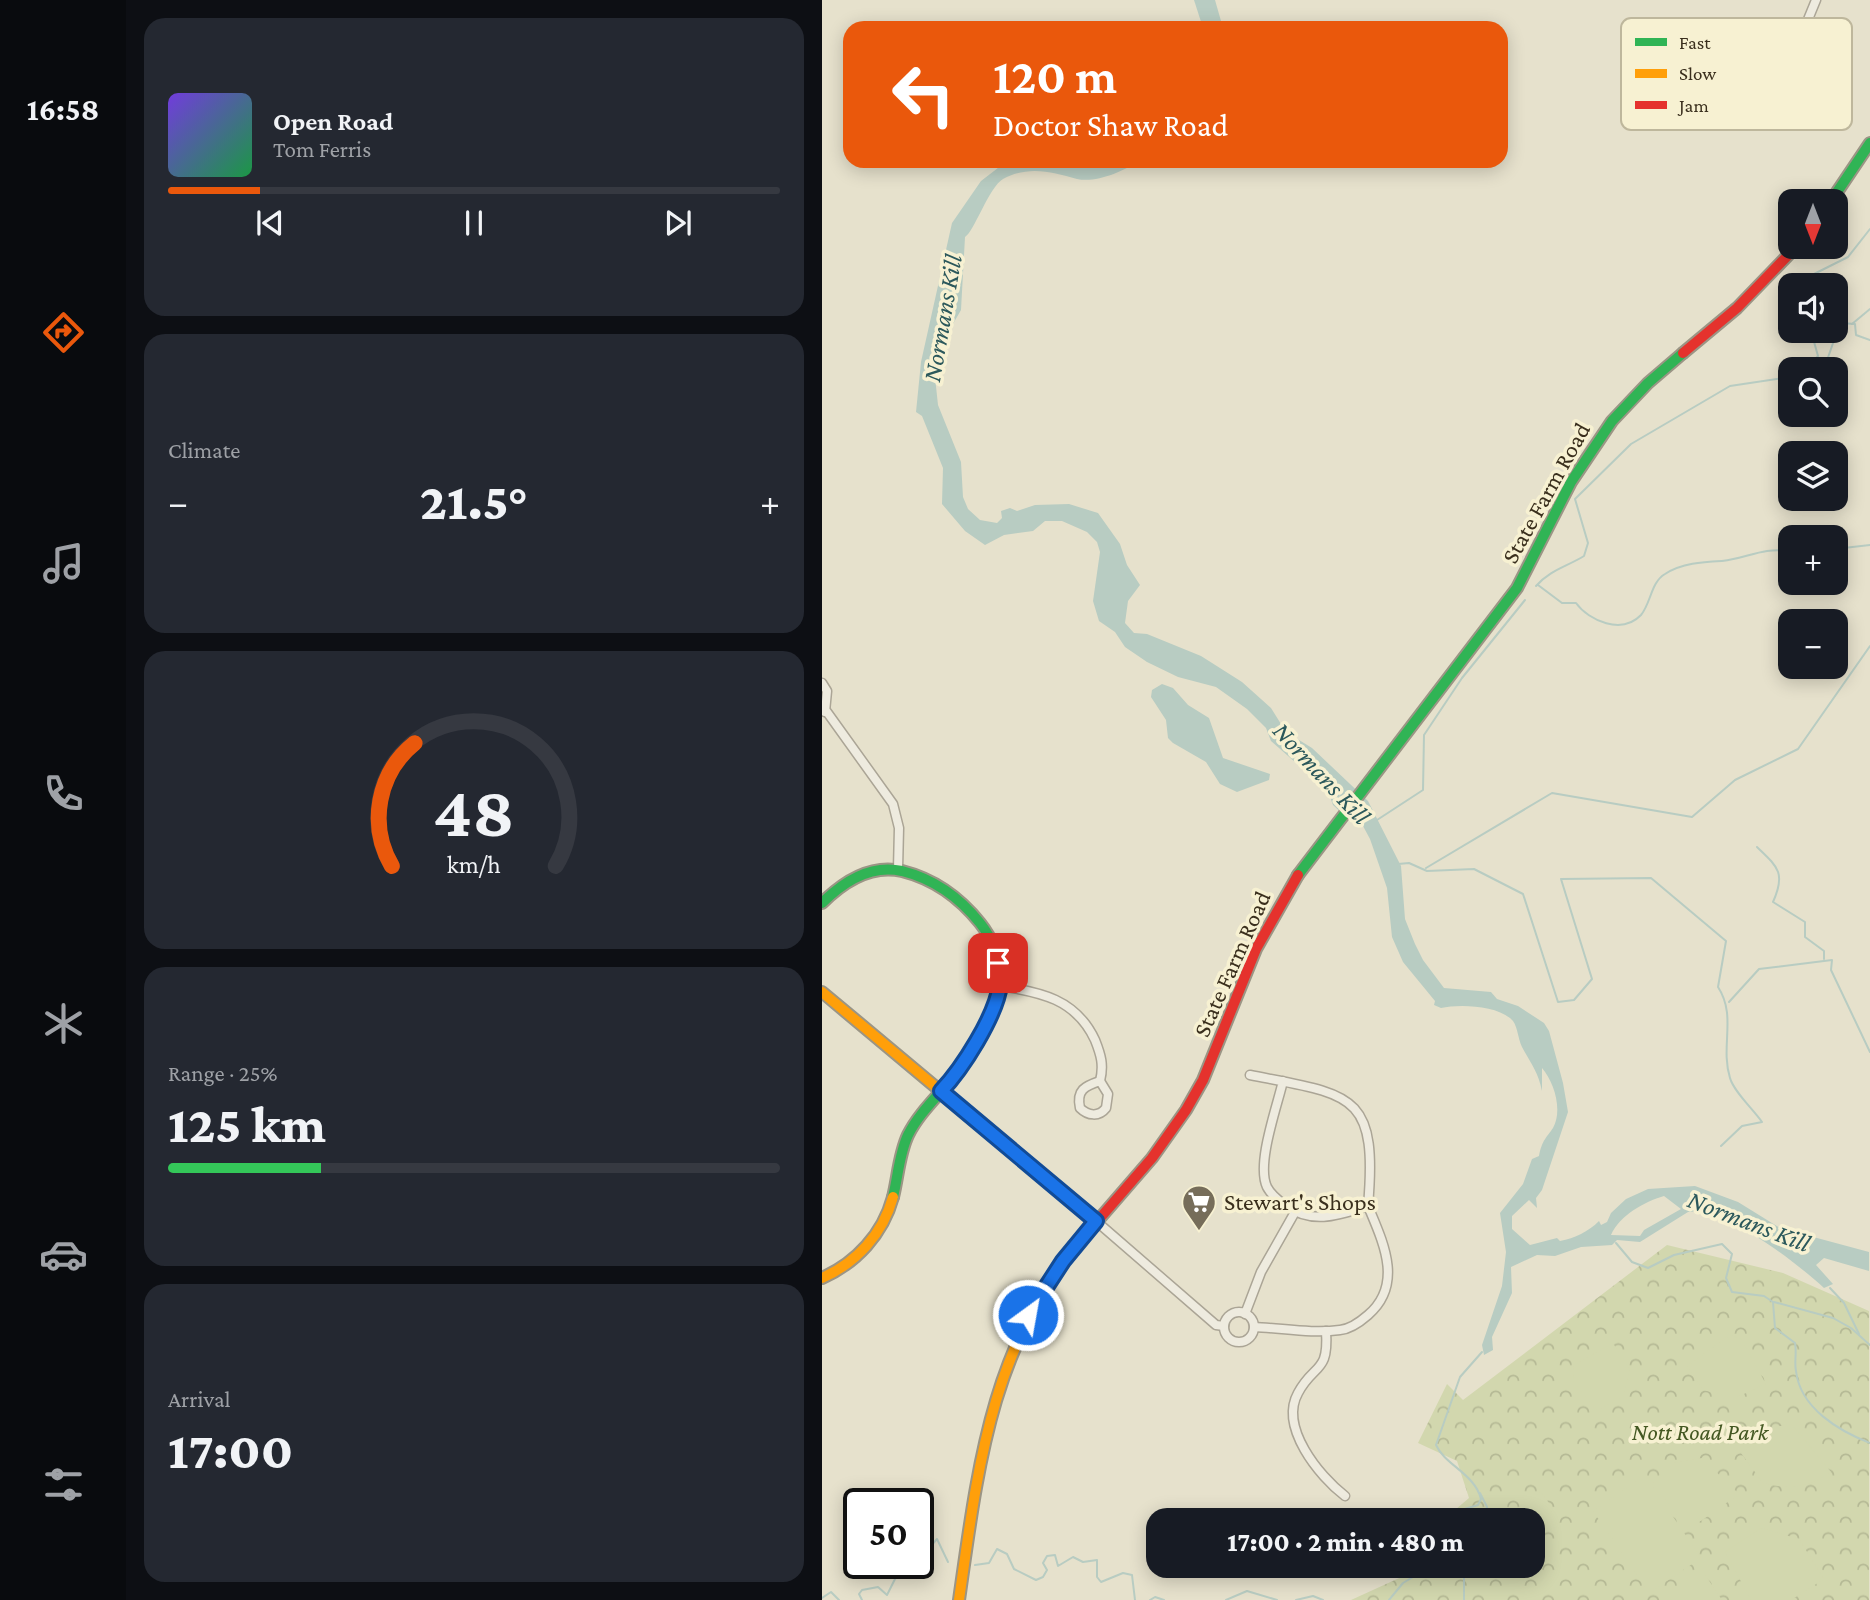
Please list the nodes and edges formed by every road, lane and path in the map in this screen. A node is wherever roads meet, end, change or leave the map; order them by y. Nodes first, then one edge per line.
1 (1816, 0) edge
2 (1809, 18) edge
3 (1870, 143) edge
4 (1839, 189) edge
5 (1784, 259) edge
6 (822, 683) edge
7 (825, 712) edge
8 (898, 869) junction
9 (822, 903) edge
10 (1000, 986) junction
11 (822, 992) edge
12 (1250, 1075) dead end
13 (1100, 1082) junction
14 (1283, 1082) junction
15 (941, 1091) junction
16 (1368, 1206) junction
17 (1295, 1212) junction
18 (1096, 1221) junction
19 (822, 1278) edge
20 (1245, 1314) junction
21 (1224, 1326) junction
22 (1254, 1326) junction
23 (1326, 1331) junction
24 (1345, 1496) dead end
25 (959, 1600) edge

1 - 2 street
3 - 4 main road
5 - 18 main road, State Farm Road
6 - 7 street
7 - 8 street
8 - 9 main road
8 - 10 main road
10 - 13 street
10 - 15 main road
11 - 15 main road
12 - 14 street
13 - 13 street
14 - 16 street
14 - 17 street
15 - 18 main road
15 - 19 main road
16 - 17 street
16 - 23 street
17 - 20 street
18 - 21 street
18 - 25 main road, State Farm Road
20 - 21 street
20 - 22 street
21 - 22 street
22 - 23 street
23 - 24 street

